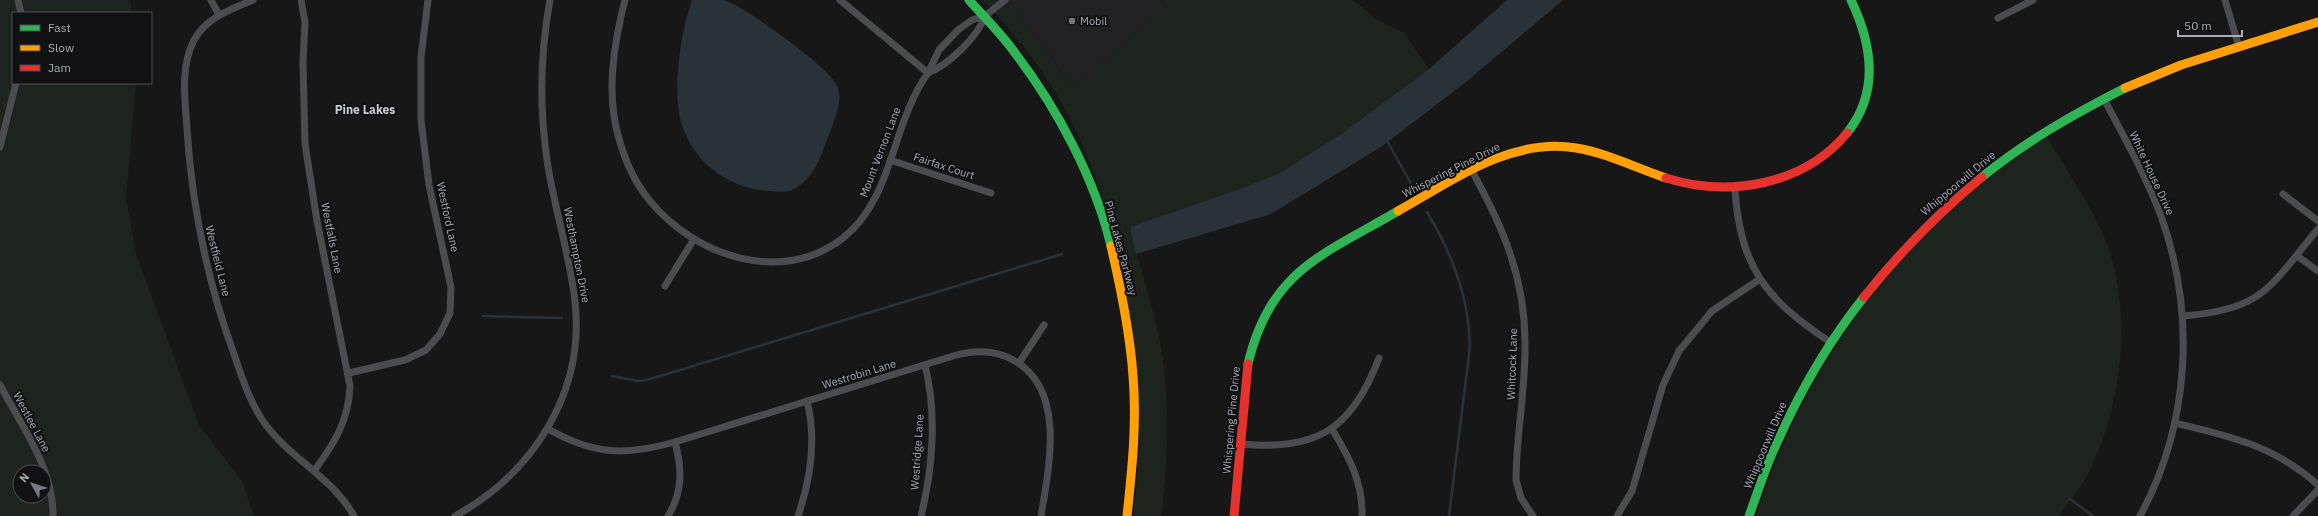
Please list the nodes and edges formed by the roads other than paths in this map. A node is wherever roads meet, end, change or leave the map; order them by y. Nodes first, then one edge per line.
1 (18, 0) edge
2 (211, 0) edge
3 (253, 0) edge
4 (301, 0) edge
5 (428, 0) edge
6 (550, 0) edge
7 (625, 0) edge
8 (840, 0) edge
9 (969, 0) edge
10 (1005, 0) edge
11 (1851, 0) edge
12 (2033, 0) edge
13 (2224, 0) edge
14 (22, 12) edge
15 (219, 15) junction
16 (985, 16) junction
17 (1998, 18) dead end
18 (2318, 22) edge
19 (2239, 47) junction
20 (928, 73) junction
21 (16, 84) edge
22 (2104, 98) junction
23 (2, 130) edge
24 (0, 147) edge
25 (890, 160) junction
26 (1472, 171) junction
27 (1735, 189) junction
28 (991, 193) dead end
29 (2283, 194) dead end
30 (2318, 221) edge
31 (2318, 230) edge
32 (694, 239) junction
33 (2298, 256) junction
34 (2318, 272) edge
35 (1760, 279) junction
36 (665, 286) dead end
37 (2183, 316) junction
38 (1044, 325) dead end
39 (1830, 342) junction
40 (1379, 358) dead end
41 (1019, 363) junction
42 (925, 365) junction
43 (349, 373) junction
44 (0, 386) edge
45 (807, 402) junction
46 (2175, 423) junction
47 (548, 429) junction
48 (1332, 429) junction
49 (675, 442) junction
50 (1240, 444) junction
51 (314, 471) junction
52 (2318, 485) edge
53 (2318, 490) edge
54 (53, 516) edge
55 (354, 516) edge
56 (455, 516) edge
57 (668, 516) edge
58 (798, 516) edge
59 (920, 516) edge
60 (1041, 516) edge
61 (1127, 516) edge
62 (1234, 516) edge
63 (1362, 516) edge
64 (1533, 516) edge
65 (1617, 516) edge
66 (1750, 516) edge
67 (2140, 516) edge
68 (2293, 516) edge

1 - 14 street
2 - 15 street
3 - 15 street, Westfield Lane
4 - 43 street, Westfalls Lane
5 - 43 street, Westford Lane
6 - 47 street, Westhampton Drive
7 - 32 street, Mount Vernon Lane
8 - 20 street
9 - 16 street, Pine Lakes Parkway
10 - 16 street
11 - 27 street, Whispering Pine Drive
12 - 17 street
13 - 19 street
15 - 51 street, Westfield Lane
16 - 20 street
16 - 20 street, Mount Vernon Lane
16 - 61 street, Pine Lakes Parkway
18 - 19 street, Whippoorwill Drive
19 - 22 street, Whippoorwill Drive
20 - 25 street, Mount Vernon Lane
21 - 23 street
22 - 37 street, White House Drive
22 - 39 street, Whippoorwill Drive
23 - 24 street
25 - 28 street, Fairfax Court
25 - 32 street, Mount Vernon Lane
26 - 27 street, Whispering Pine Drive
26 - 50 street, Whispering Pine Drive
26 - 64 street, Whitcock Lane
27 - 35 street
29 - 30 street
31 - 33 street
32 - 36 street
33 - 34 street
33 - 37 street
35 - 39 street
35 - 65 street
37 - 46 street, White House Drive
38 - 41 street
39 - 66 street, Whippoorwill Drive
40 - 48 street
41 - 42 street, Westrobin Lane
41 - 60 street, Westrobin Lane
42 - 45 street, Westrobin Lane
42 - 59 street, Westridge Lane
43 - 51 street, Westfalls Lane
44 - 54 street, Westlee Lane
45 - 49 street, Westrobin Lane
45 - 58 street
46 - 52 street
46 - 67 street, White House Drive
47 - 49 street, Westrobin Lane
47 - 56 street, Westhampton Drive
48 - 50 street
48 - 63 street
49 - 57 street
50 - 62 street, Whispering Pine Drive
51 - 55 street, Westfield Lane
53 - 68 street

